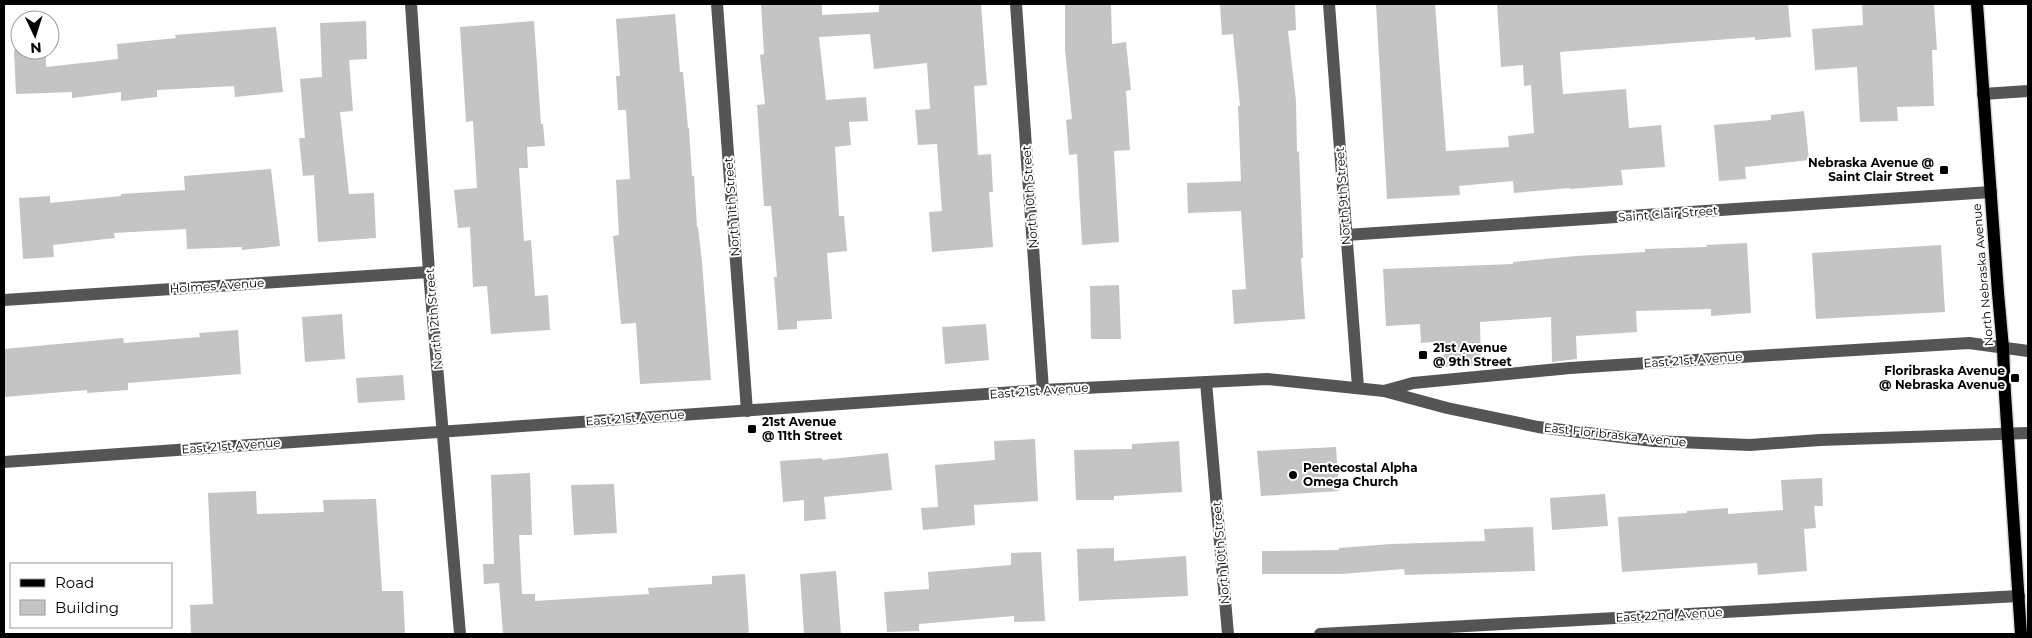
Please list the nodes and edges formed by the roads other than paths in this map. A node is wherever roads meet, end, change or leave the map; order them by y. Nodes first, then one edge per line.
1 (411, 4) edge
2 (717, 4) edge
3 (1016, 4) edge
4 (1329, 4) edge
5 (1977, 4) edge
6 (2028, 91) edge
7 (1983, 94) junction
8 (1990, 192) junction
9 (1346, 235) junction
10 (429, 272) junction
11 (4, 300) edge
12 (2003, 348) junction
13 (2028, 350) edge
14 (1267, 378) joint
15 (1206, 382) junction
16 (1358, 387) junction
17 (1043, 390) junction
18 (1384, 390) junction
19 (747, 411) junction
20 (444, 432) junction
21 (2028, 433) edge
22 (2007, 434) junction
23 (4, 462) edge
24 (2019, 596) junction
25 (2024, 632) edge
26 (460, 634) edge
27 (1228, 634) edge
28 (1320, 634) edge

1 - 10 street, North 12th Street
2 - 19 street, North 11th Street
3 - 17 street, North 10th Street
4 - 9 street, North 9th Street
5 - 7 main road, North Nebraska Avenue
6 - 7 street
7 - 8 main road, North Nebraska Avenue
8 - 9 street, Saint Clair Street
8 - 12 main road, North Nebraska Avenue
9 - 16 street, North 9th Street
10 - 11 street, Holmes Avenue
10 - 20 street, North 12th Street
12 - 13 street, East 21st Avenue
12 - 18 street, East 21st Avenue
12 - 22 main road, North Nebraska Avenue
14 - 15 street, East 21st Avenue
14 - 16 street, East Floribraska Avenue
15 - 17 street, East 21st Avenue
15 - 27 street, North 10th Street
16 - 18 street, East Floribraska Avenue
17 - 19 street, East 21st Avenue
18 - 22 street, East Floribraska Avenue
19 - 20 street, East 21st Avenue
20 - 23 street, East 21st Avenue
20 - 26 street, North 12th Street
21 - 22 street, East Floribraska Avenue
22 - 24 main road, North Nebraska Avenue
24 - 25 main road, North Nebraska Avenue
24 - 28 street, East 22nd Avenue

